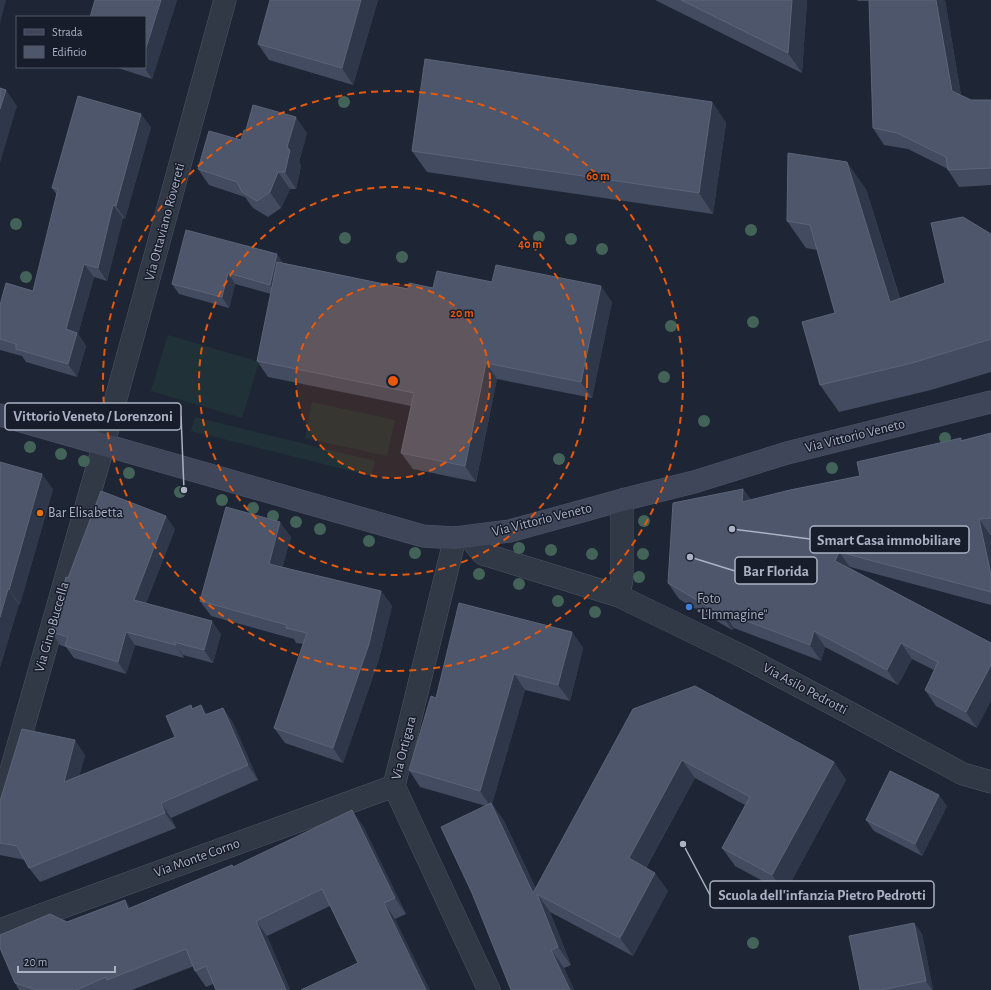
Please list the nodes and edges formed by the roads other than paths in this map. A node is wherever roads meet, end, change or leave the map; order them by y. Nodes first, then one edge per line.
1 (225, 0) edge
2 (991, 402) edge
3 (0, 415) edge
4 (104, 444) junction
5 (622, 500) junction
6 (462, 537) junction
7 (619, 596) junction
8 (991, 782) edge
9 (394, 786) junction
10 (0, 809) edge
11 (0, 930) edge
12 (489, 990) edge

1 - 4 street, Via Ottaviano Rovereti
2 - 5 street, Via Vittorio Veneto
3 - 4 street, Via Vittorio Veneto
4 - 6 street, Via Vittorio Veneto
4 - 10 street, Via Gino Buccella
5 - 6 street, Via Vittorio Veneto
5 - 7 street
6 - 7 street, Via Asilo Pedrotti
6 - 9 street, Via Ortigara
7 - 8 street, Via Asilo Pedrotti
9 - 11 street, Via Monte Corno
9 - 12 street, Via Ortigara

